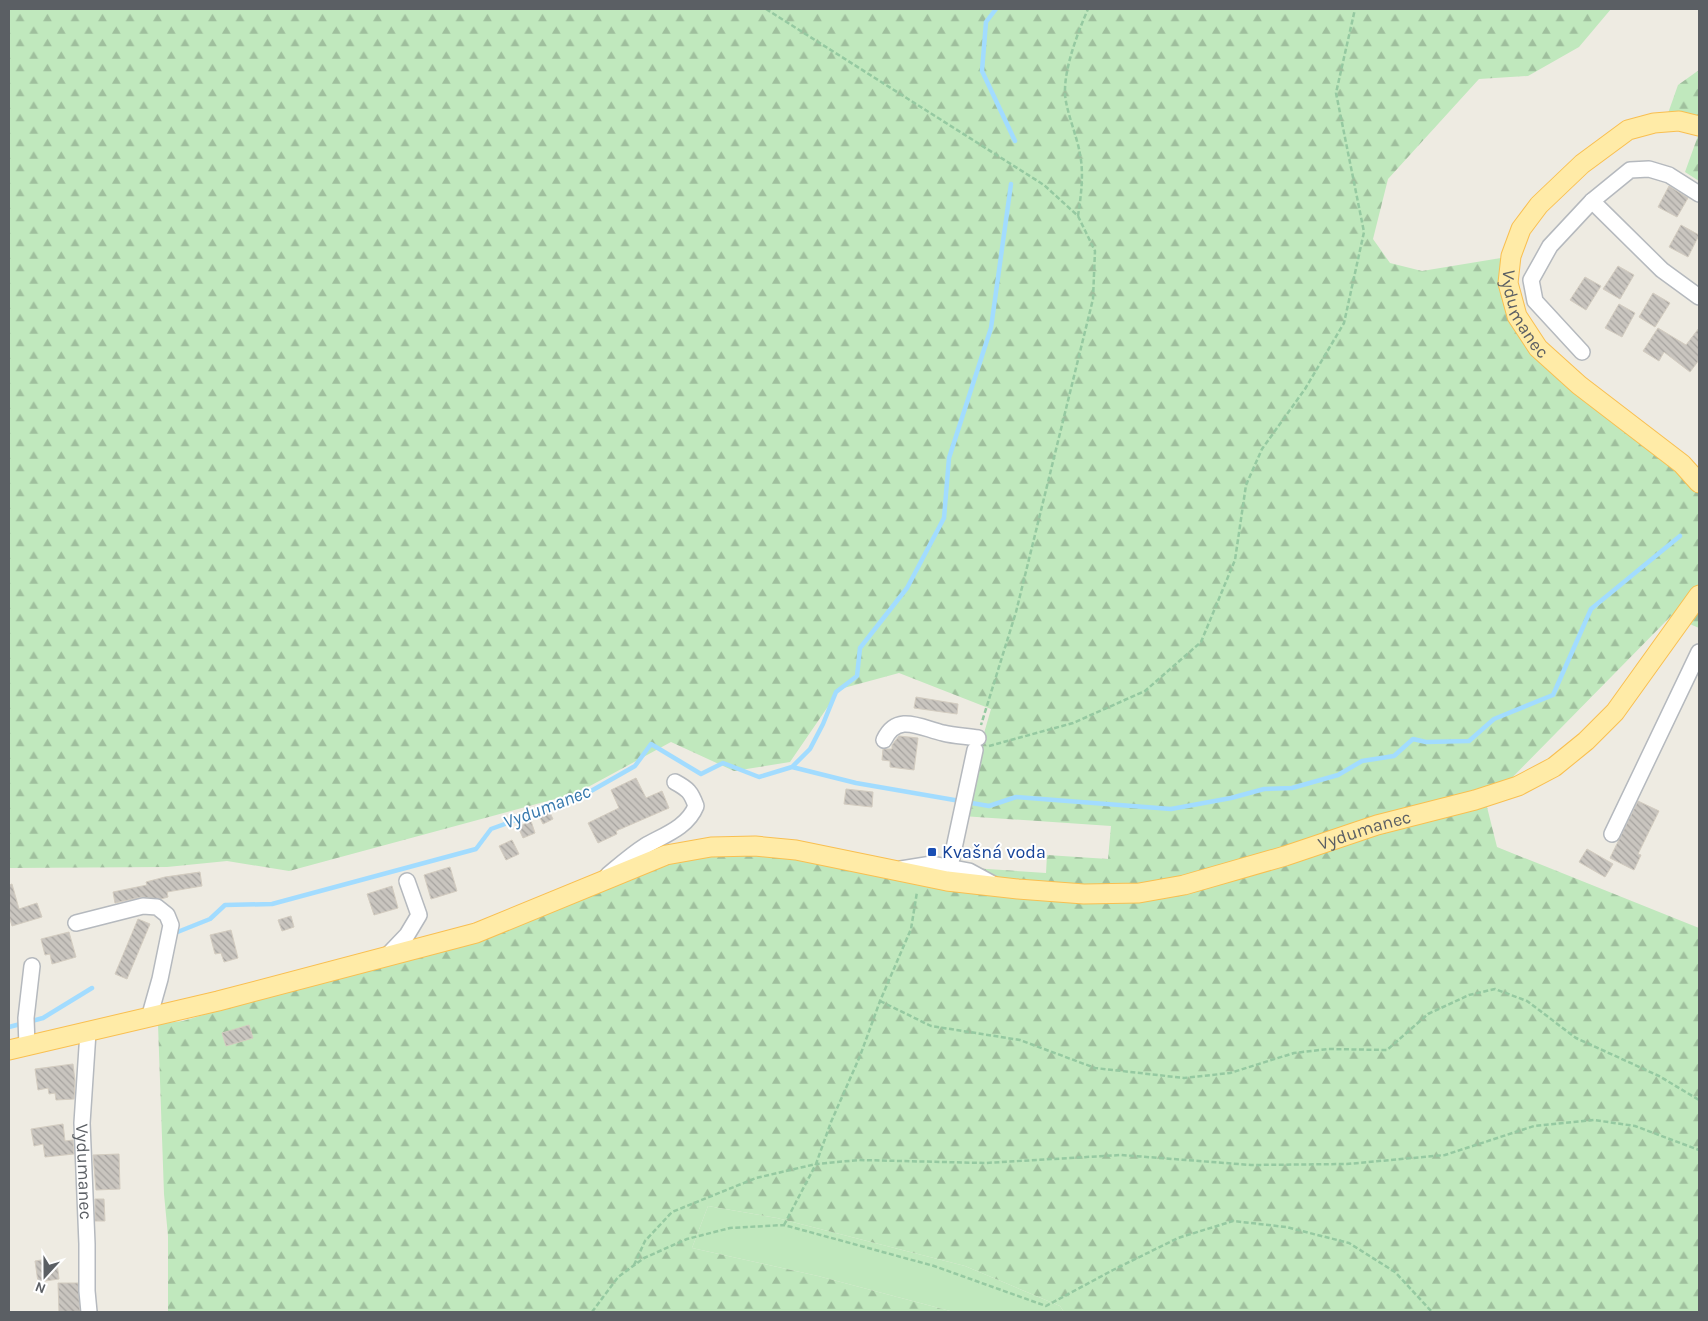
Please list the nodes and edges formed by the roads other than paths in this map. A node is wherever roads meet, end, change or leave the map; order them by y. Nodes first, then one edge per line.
1 (1699, 126) edge
2 (1699, 194) edge
3 (1592, 201) junction
4 (1699, 297) edge
5 (1582, 352) dead end
6 (1699, 484) edge
7 (1699, 595) edge
8 (1699, 652) edge
9 (884, 740) dead end
10 (675, 782) dead end
11 (1612, 834) dead end
12 (892, 870) junction
13 (948, 874) junction
14 (407, 881) dead end
15 (601, 881) junction
16 (76, 922) dead end
17 (386, 956) junction
18 (32, 966) dead end
19 (149, 1018) junction
20 (27, 1032) junction
21 (88, 1032) junction
22 (9, 1050) edge
23 (89, 1312) edge

1 - 6 main road, Vydumanec
2 - 3 street, Vydumanec
3 - 4 street
3 - 5 street, Vydumanec
7 - 13 main road, Vydumanec
8 - 11 street
9 - 13 street
10 - 15 street, Vydumanec
12 - 13 main road, Vydumanec
12 - 13 street
12 - 15 main road, Vydumanec
14 - 17 street, Vydumanec
15 - 17 main road, Vydumanec
16 - 19 street
17 - 19 main road, Vydumanec
18 - 20 street
19 - 21 main road, Vydumanec
20 - 21 main road, Vydumanec
20 - 22 main road, Vydumanec
21 - 23 street, Vydumanec

